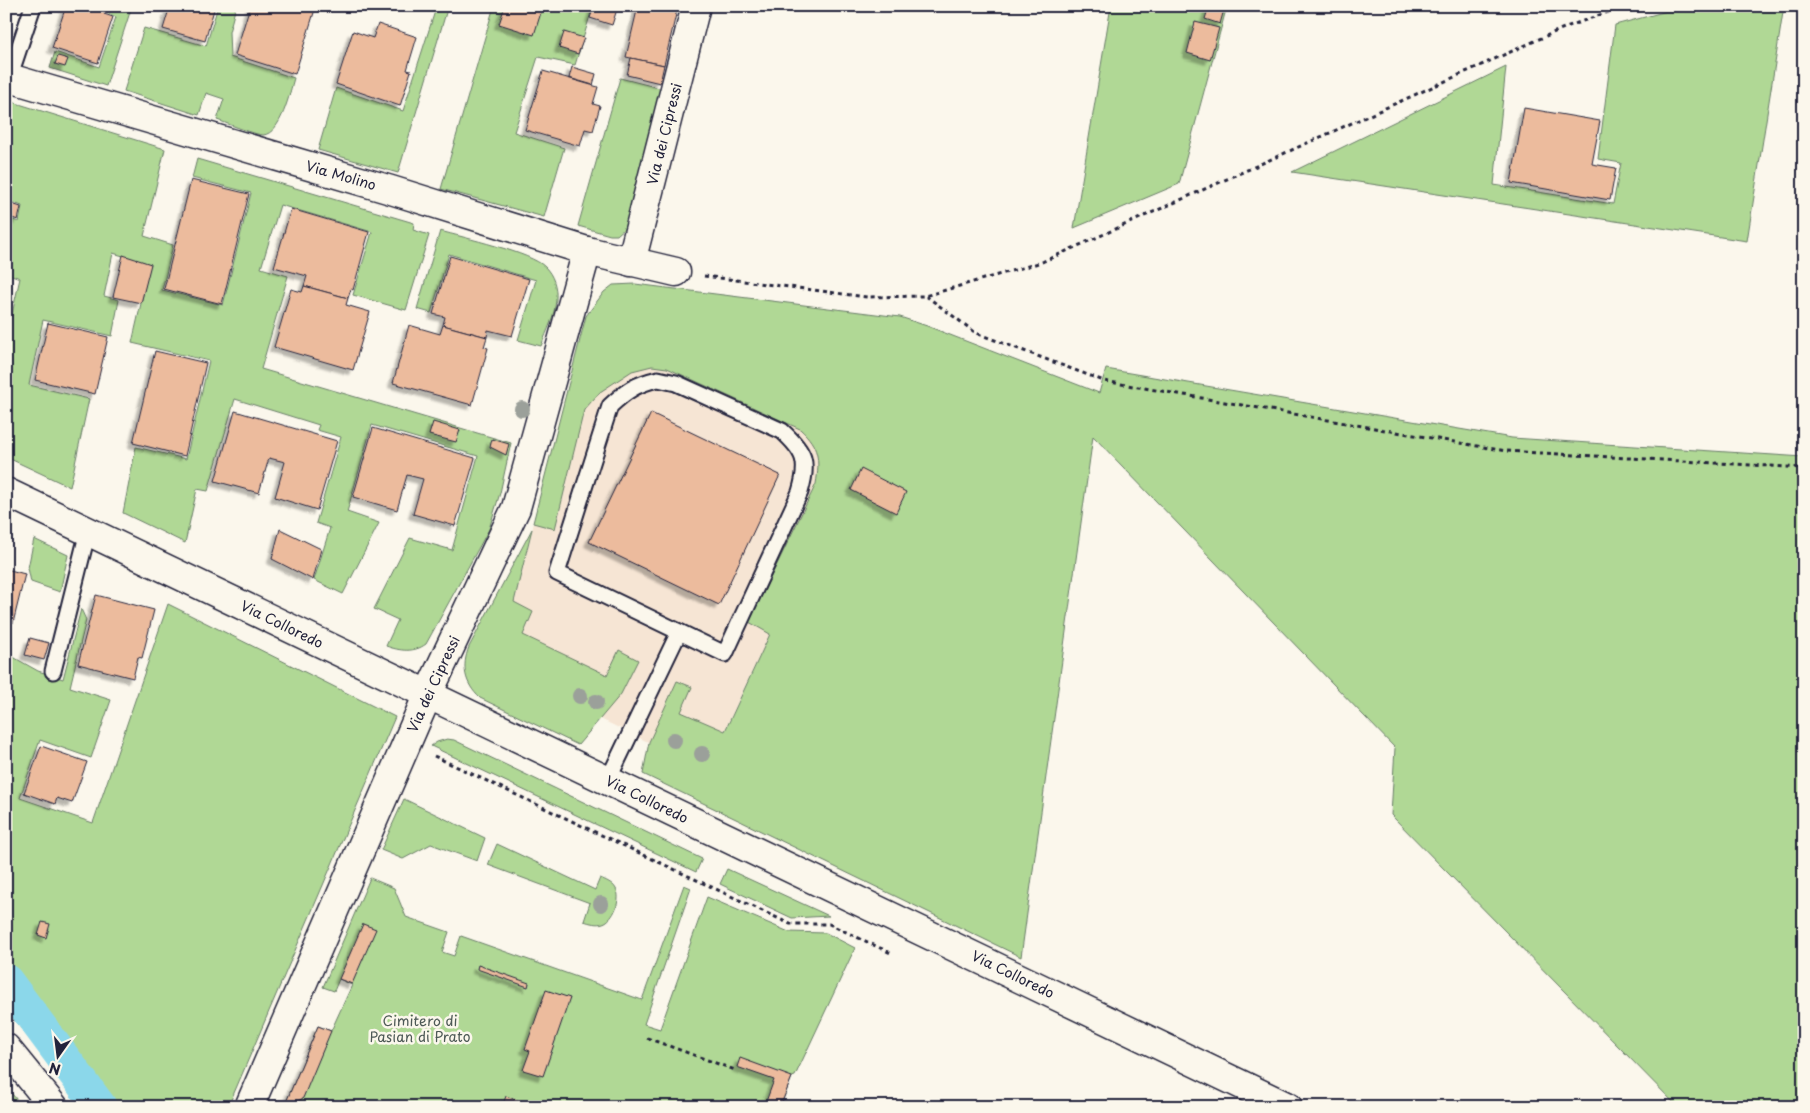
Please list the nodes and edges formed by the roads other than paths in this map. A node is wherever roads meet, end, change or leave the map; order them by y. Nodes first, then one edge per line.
1 (33, 6) edge
2 (696, 6) edge
3 (8, 77) edge
4 (587, 252) junction
5 (631, 262) junction
6 (676, 272) road end
7 (6, 492) edge
8 (88, 531) junction
9 (679, 632) junction
10 (54, 671) dead end
11 (428, 694) junction
12 (608, 780) junction
13 (6, 1048) edge
14 (1285, 1106) edge
15 (54, 1107) edge
16 (249, 1107) edge

1 - 3 lane
2 - 5 street, Via dei Cipressi
3 - 4 street, Via Molino
4 - 5 street, Via Molino
4 - 11 street, Via dei Cipressi
5 - 6 street, Via Molino
7 - 8 street, Via Colloredo
8 - 10 lane
8 - 11 street, Via Colloredo
9 - 9 lane
9 - 12 lane
11 - 12 street, Via Colloredo
11 - 16 street, Via dei Cipressi
12 - 14 street, Via Colloredo
13 - 15 street

